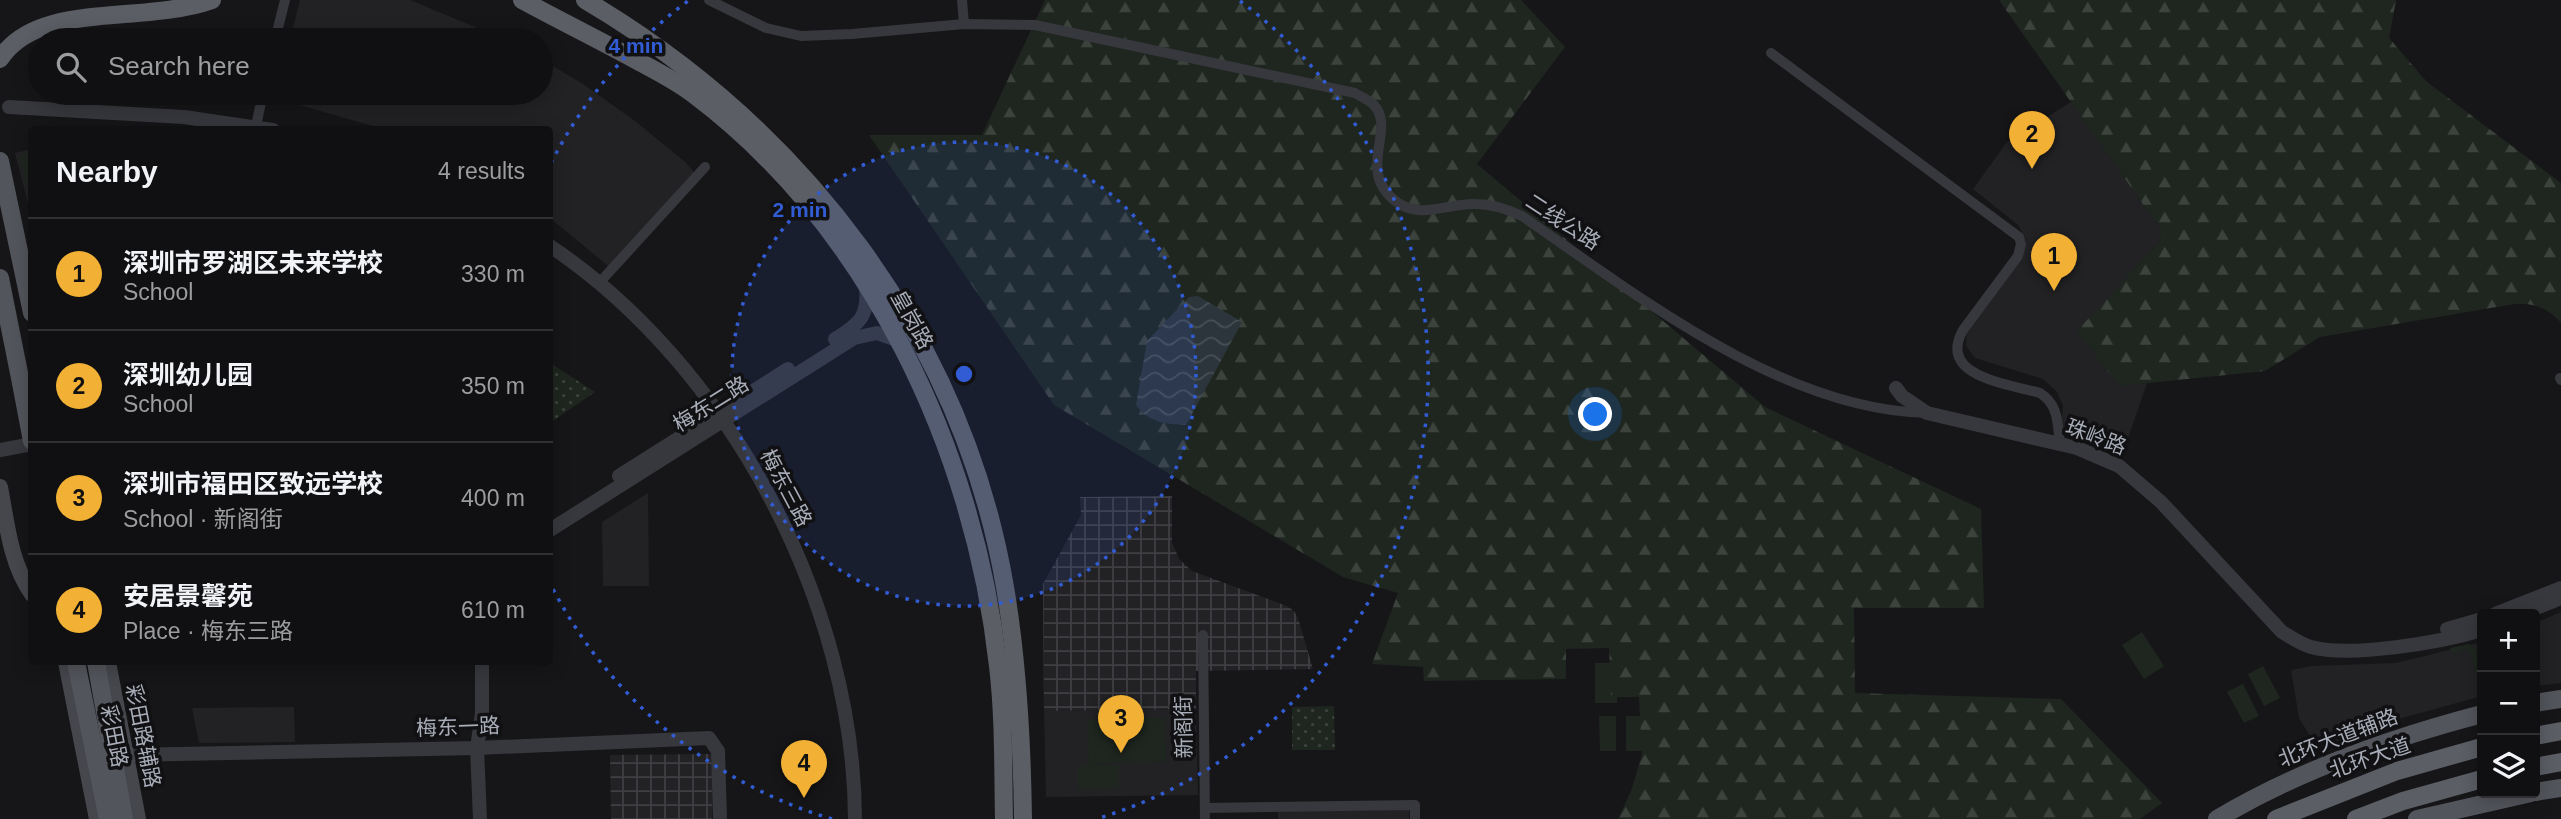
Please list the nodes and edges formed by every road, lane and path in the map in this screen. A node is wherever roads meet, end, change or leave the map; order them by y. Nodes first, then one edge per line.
1 (212, 0) edge
2 (285, 0) edge
3 (522, 0) edge
4 (585, 0) edge
5 (709, 0) edge
6 (962, 0) edge
7 (964, 24) junction
8 (278, 28) edge
9 (1771, 53) dead end
10 (0, 59) edge
11 (260, 105) edge
12 (9, 107) dead end
13 (256, 126) joint
14 (0, 161) edge
15 (705, 167) dead end
16 (9, 207) junction
17 (28, 242) edge
18 (553, 248) edge
19 (0, 278) edge
20 (600, 282) junction
21 (866, 285) junction
22 (28, 295) edge
23 (899, 341) junction
24 (1896, 388) dead end
25 (1927, 413) junction
26 (720, 417) junction
27 (28, 419) edge
28 (28, 436) edge
29 (0, 441) edge
30 (2060, 443) junction
31 (28, 444) edge
32 (0, 450) edge
33 (0, 487) edge
34 (553, 518) edge
35 (553, 528) edge
36 (2561, 587) edge
37 (28, 589) edge
38 (2561, 598) edge
39 (2508, 609) edge
40 (2534, 609) edge
41 (2477, 625) edge
42 (1203, 635) dead end
43 (67, 665) edge
44 (77, 665) edge
45 (97, 665) edge
46 (109, 665) edge
47 (482, 665) edge
48 (2561, 699) edge
49 (2540, 702) edge
50 (2477, 715) edge
51 (2561, 731) edge
52 (2540, 735) edge
53 (477, 748) junction
54 (2477, 748) edge
55 (125, 755) junction
56 (2561, 762) edge
57 (2540, 766) edge
58 (2477, 780) edge
59 (2561, 788) edge
60 (2540, 791) edge
61 (2540, 792) edge
62 (2561, 793) edge
63 (2507, 798) edge
64 (1205, 814) edge
65 (123, 818) edge
66 (97, 819) edge
67 (480, 819) edge
68 (720, 819) edge
69 (855, 819) edge
70 (1004, 819) edge
71 (1023, 819) edge
72 (1415, 819) edge
73 (2217, 819) edge
74 (2276, 819) edge
75 (2356, 819) edge
76 (2417, 819) edge

1 - 10 highway
2 - 8 street
3 - 21 highway, 皇岗路
4 - 71 highway, 皇岗路
5 - 7 street
6 - 7 street
7 - 25 street, 二线公路
9 - 30 street
11 - 13 street
12 - 13 street
14 - 16 main road
15 - 20 street
16 - 17 main road
16 - 22 main road
18 - 20 street, 梅东三路
19 - 27 main road, bridge
20 - 26 street, 梅东三路
21 - 23 highway, 皇岗路
21 - 26 street, 梅东二路
23 - 26 street, 梅东二路
23 - 70 highway, 皇岗路
24 - 25 street, 珠岭路
25 - 30 street, 珠岭路
26 - 34 street, 梅东二路
26 - 35 street, 梅东二路
26 - 69 street, 梅东三路
28 - 29 street
30 - 41 street, 珠岭路
31 - 32 street
33 - 37 main road
36 - 39 street
38 - 40 street
42 - 64 street, 新阁街
43 - 66 main road
44 - 65 main road, 彩田路
45 - 65 main road, 彩田路
46 - 55 main road, 彩田路辅路
47 - 53 street
48 - 49 main road
50 - 73 main road, 北环大道辅路
51 - 52 highway
53 - 55 street, 梅东一路
53 - 67 street
53 - 68 street, 梅东一路
54 - 74 highway, 北环大道
55 - 65 main road, 彩田路辅路
56 - 57 highway
58 - 75 highway
59 - 60 main road
61 - 62 main road
63 - 76 main road
64 - 72 street

